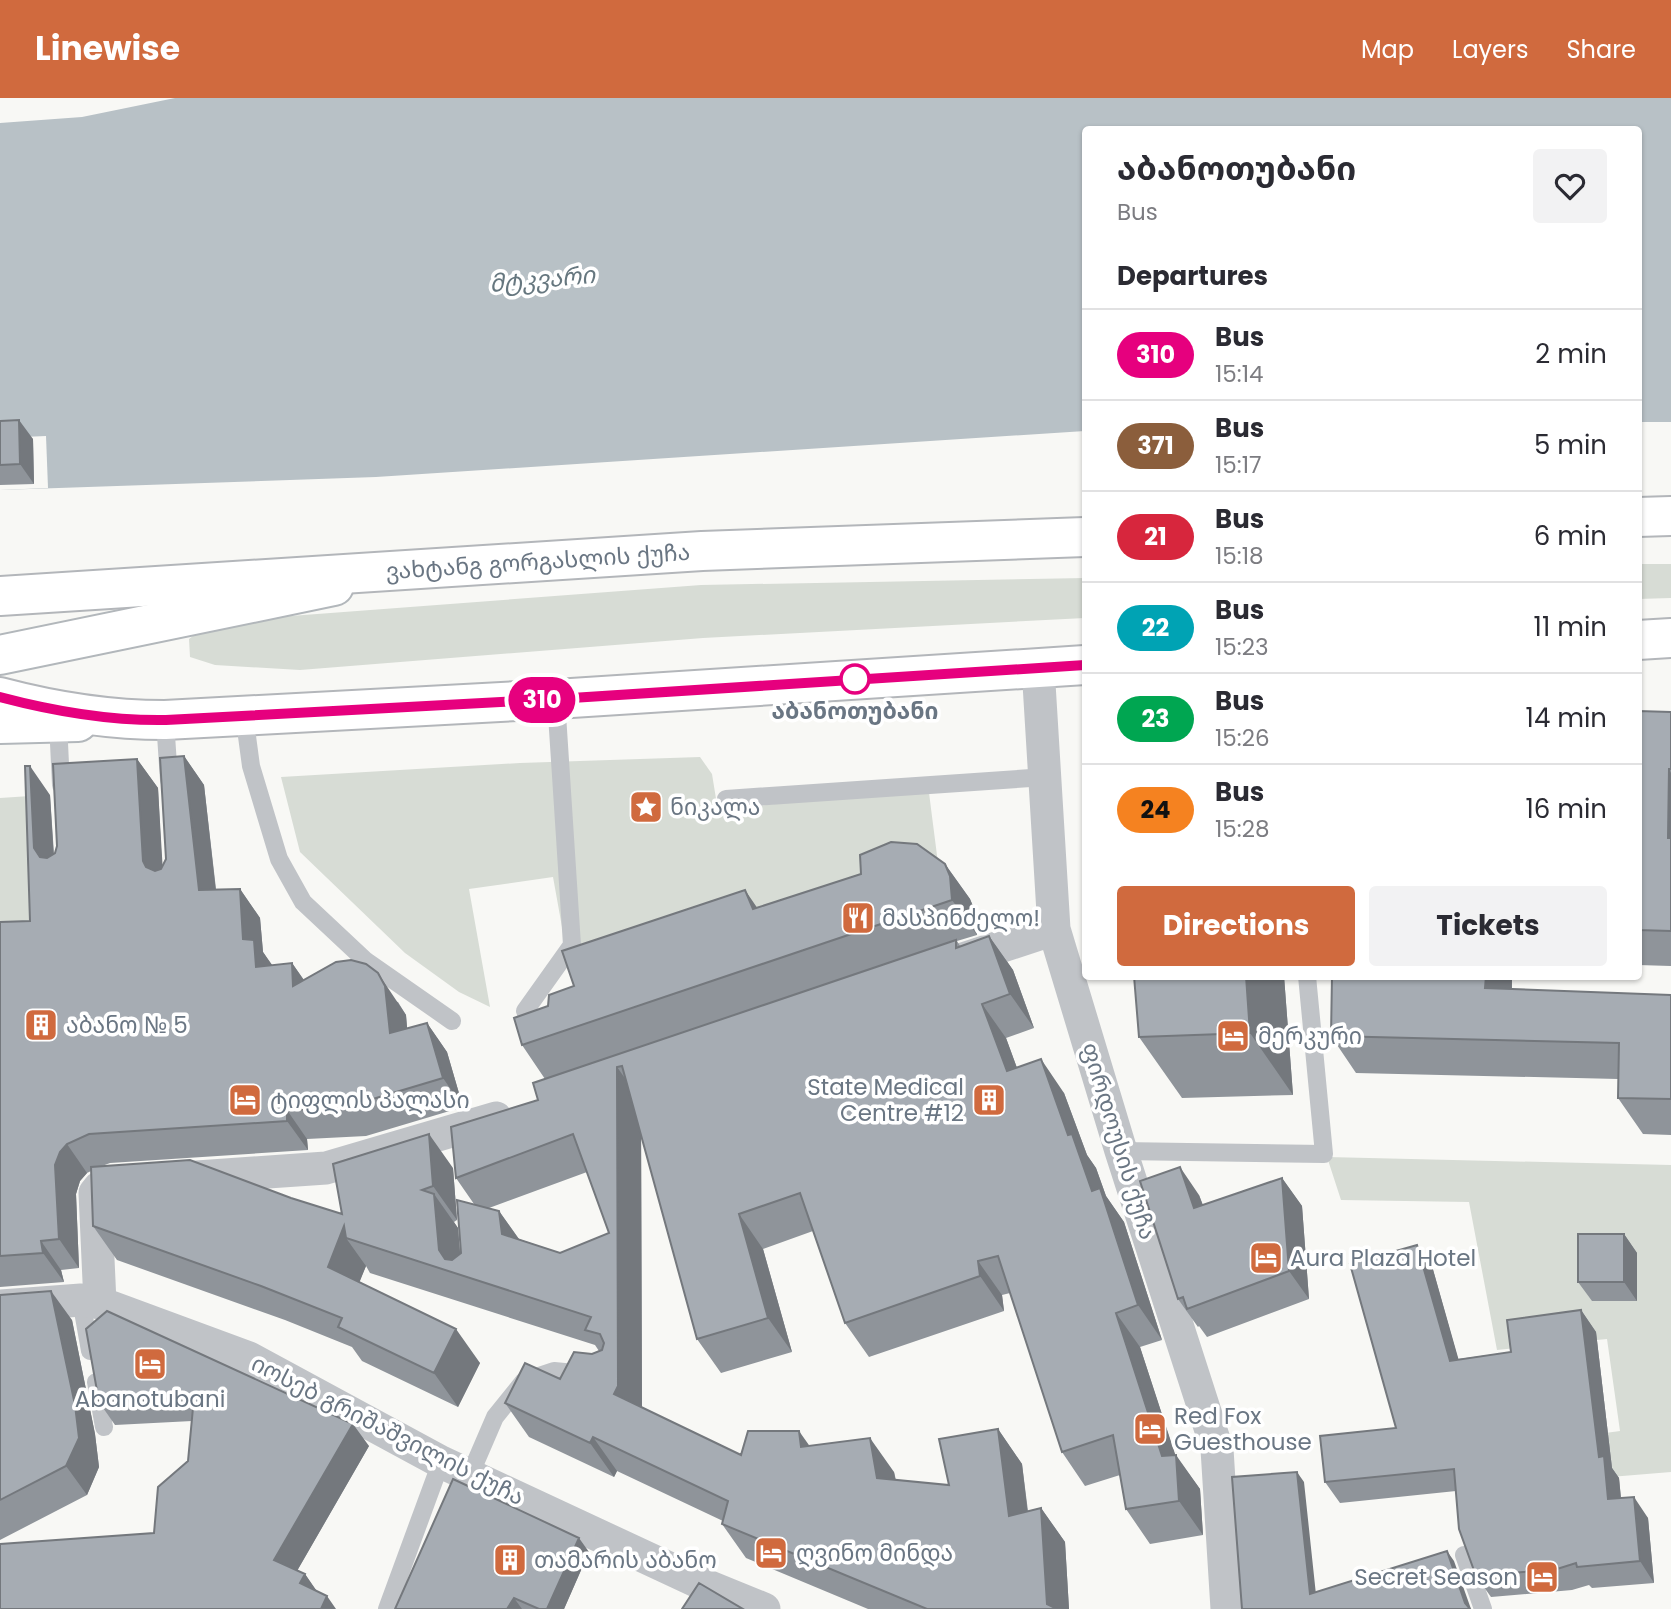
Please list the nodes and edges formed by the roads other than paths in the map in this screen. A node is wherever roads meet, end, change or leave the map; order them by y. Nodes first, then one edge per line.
1 (1671, 516) edge
2 (1642, 517) edge
3 (1082, 537) edge
4 (415, 570) junction
5 (0, 596) edge
6 (1671, 638) edge
7 (1642, 640) edge
8 (0, 655) edge
9 (1082, 665) edge
10 (1038, 667) junction
11 (0, 697) edge
12 (556, 699) junction
13 (244, 714) junction
14 (148, 720) junction
15 (58, 722) junction
16 (0, 724) edge
17 (1046, 777) junction
18 (726, 799) dead end
19 (170, 800) edge
20 (63, 807) edge
21 (1054, 929) junction
22 (927, 971) edge
23 (1307, 980) edge
24 (525, 1011) edge
25 (452, 1021) dead end
26 (526, 1108) edge
27 (1121, 1152) junction
28 (90, 1301) junction
29 (0, 1306) edge
30 (604, 1376) edge
31 (104, 1427) edge
32 (456, 1468) junction
33 (1464, 1555) edge
34 (699, 1597) edge
35 (387, 1609) edge
36 (764, 1609) edge
37 (1227, 1609) edge
38 (1483, 1609) edge

1 - 2 main road
3 - 4 main road, ვახტანგ გორგასლის ქუჩა
4 - 5 main road
4 - 8 main road, ვახტანგ გორგასლის ქუჩა
6 - 7 main road
9 - 10 main road
10 - 12 main road
10 - 17 street, ფირდოუსის ქუჩა
11 - 14 main road
12 - 13 main road
12 - 24 lane
13 - 14 main road
13 - 25 lane
14 - 15 main road
14 - 19 lane
15 - 16 main road
15 - 20 lane
17 - 18 lane
17 - 21 street, ფირდოუსის ქუჩა
21 - 22 street
21 - 27 street, ფირდოუსის ქუჩა
23 - 27 lane
26 - 28 street
27 - 37 street, ფირდოუსის ქუჩა
28 - 29 street, იოსებ გრიშაშვილის ქუჩა
28 - 31 lane
28 - 32 street, იოსებ გრიშაშვილის ქუჩა
30 - 32 lane
32 - 34 street, იოსებ გრიშაშვილის ქუჩა
32 - 35 lane
33 - 38 lane
34 - 36 street, იოსებ გრიშაშვილის ქუჩა

